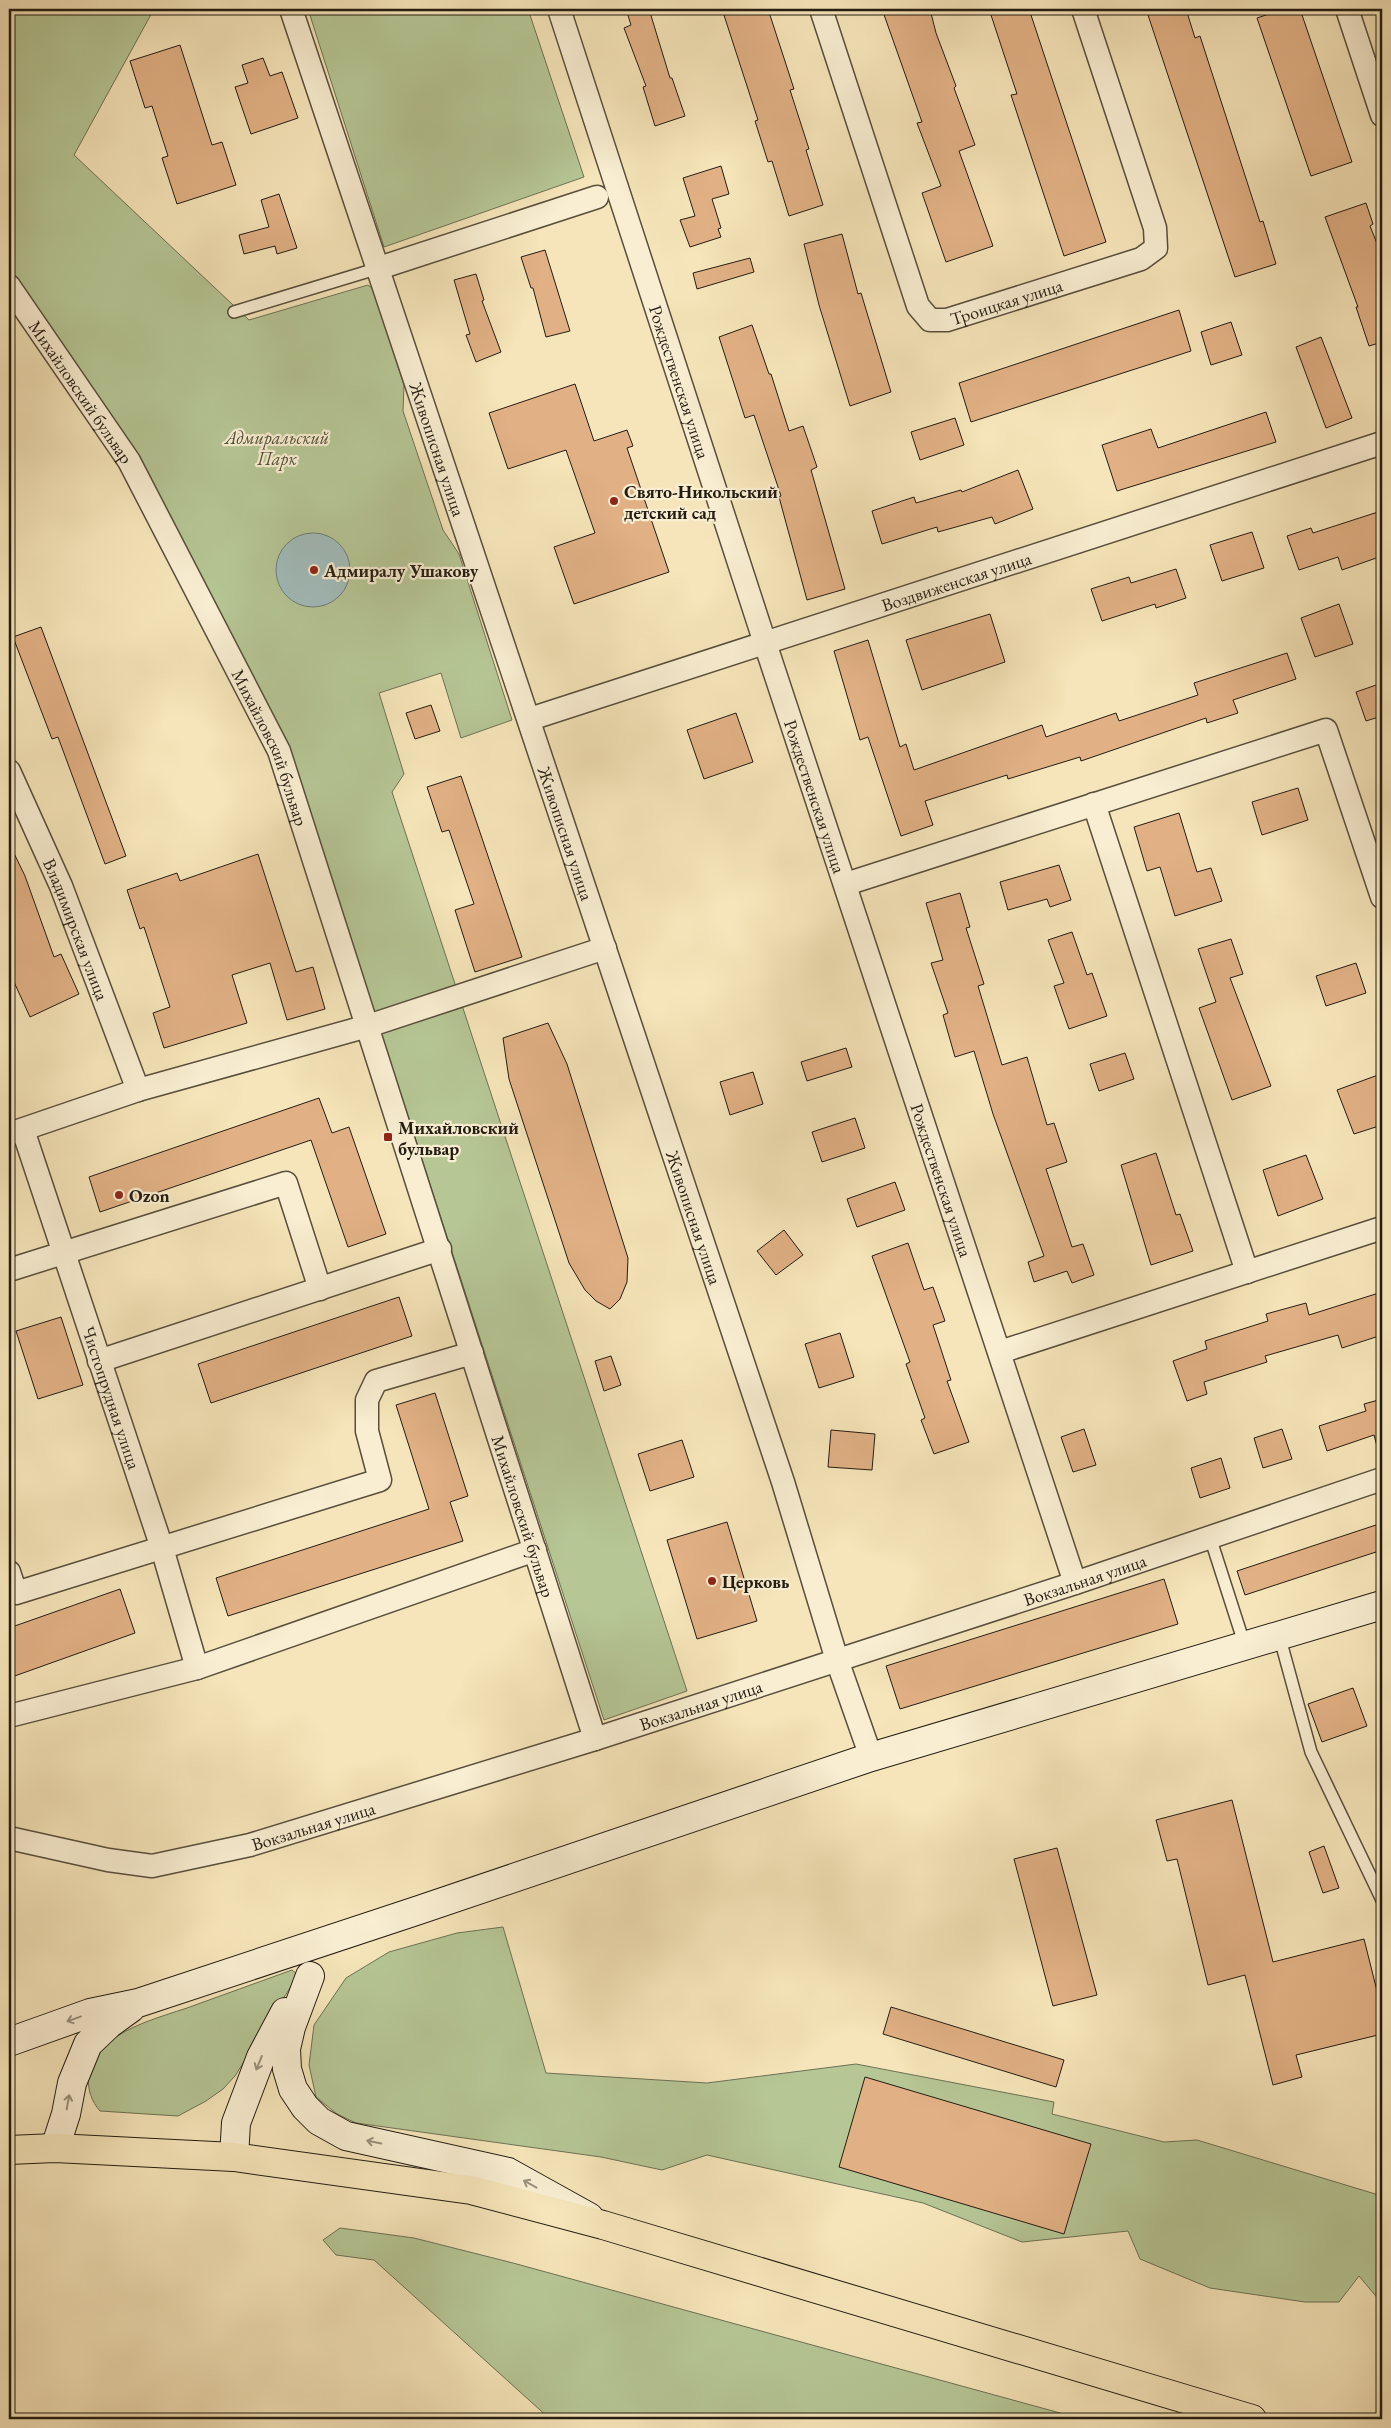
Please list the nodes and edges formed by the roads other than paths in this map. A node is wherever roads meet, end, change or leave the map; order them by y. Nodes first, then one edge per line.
1 (291, 9) edge
2 (559, 9) edge
3 (821, 9) edge
4 (1083, 9) edge
5 (1347, 9) edge
6 (1382, 115) edge
7 (597, 197) dead end
8 (379, 268) junction
9 (9, 286) edge
10 (234, 312) dead end
11 (1382, 443) edge
12 (764, 643) junction
13 (530, 719) junction
14 (9, 772) edge
15 (1094, 804) junction
16 (846, 884) junction
17 (1382, 897) edge
18 (605, 948) junction
19 (368, 1026) junction
20 (138, 1090) junction
21 (16, 1132) edge
22 (1382, 1228) edge
23 (440, 1249) junction
24 (63, 1253) junction
25 (9, 1270) edge
26 (1247, 1272) junction
27 (320, 1288) junction
28 (1000, 1352) junction
29 (472, 1353) junction
30 (99, 1361) junction
31 (1381, 1482) edge
32 (1210, 1537) junction
33 (162, 1548) junction
34 (535, 1550) junction
35 (9, 1572) edge
36 (1076, 1583) junction
37 (1382, 1605) edge
38 (1279, 1635) junction
39 (1245, 1646) junction
40 (837, 1660) junction
41 (197, 1668) junction
42 (9, 1716) edge
43 (595, 1739) junction
44 (870, 1757) junction
45 (9, 1838) edge
46 (1382, 1900) edge
47 (416, 1911) junction
48 (310, 1976) junction
49 (138, 2003) junction
50 (9, 2042) edge
51 (55, 2148) junction
52 (9, 2150) edge
53 (234, 2157) junction
54 (603, 2224) junction
55 (1252, 2419) edge

1 - 8 street, Живописная улица
2 - 12 street, Рождественская улица
3 - 4 street, Троицкая улица
5 - 6 street
7 - 8 street
8 - 10 lane
8 - 13 street, Живописная улица
9 - 19 street, Михайловский бульвар
11 - 12 street, Воздвиженская улица
12 - 13 street, Воздвиженская улица
12 - 16 street, Рождественская улица
13 - 18 street, Живописная улица
14 - 20 street, Владимирская улица
15 - 16 street
15 - 17 street
15 - 26 street
16 - 28 street, Рождественская улица
18 - 19 street
18 - 40 street, Живописная улица
19 - 20 street
19 - 23 street, Михайловский бульвар
20 - 21 street
21 - 24 street, Чистопрудная улица
22 - 26 street
23 - 27 street
23 - 29 street, Михайловский бульвар
24 - 25 street
24 - 27 street
24 - 30 street, Чистопрудная улица
26 - 28 street
27 - 30 street
28 - 36 street, Рождественская улица
29 - 33 street
29 - 34 street, Михайловский бульвар
30 - 33 street, Чистопрудная улица
31 - 32 street, Вокзальная улица
32 - 36 street, Вокзальная улица
32 - 39 lane
33 - 35 street
33 - 41 street, Чистопрудная улица
34 - 41 street
34 - 43 street, Михайловский бульвар
36 - 40 street, Вокзальная улица
37 - 38 main road
38 - 39 main road
38 - 46 lane
39 - 44 main road
40 - 43 street, Вокзальная улица
40 - 44 street, Живописная улица
41 - 42 street
43 - 45 street, Вокзальная улица
44 - 47 main road
47 - 48 main road
47 - 49 main road
48 -> 53 main road
54 -> 48 main road
49 -> 50 main road
51 -> 49 main road
51 - 52 highway
51 - 53 highway
53 - 54 highway
54 - 55 highway

